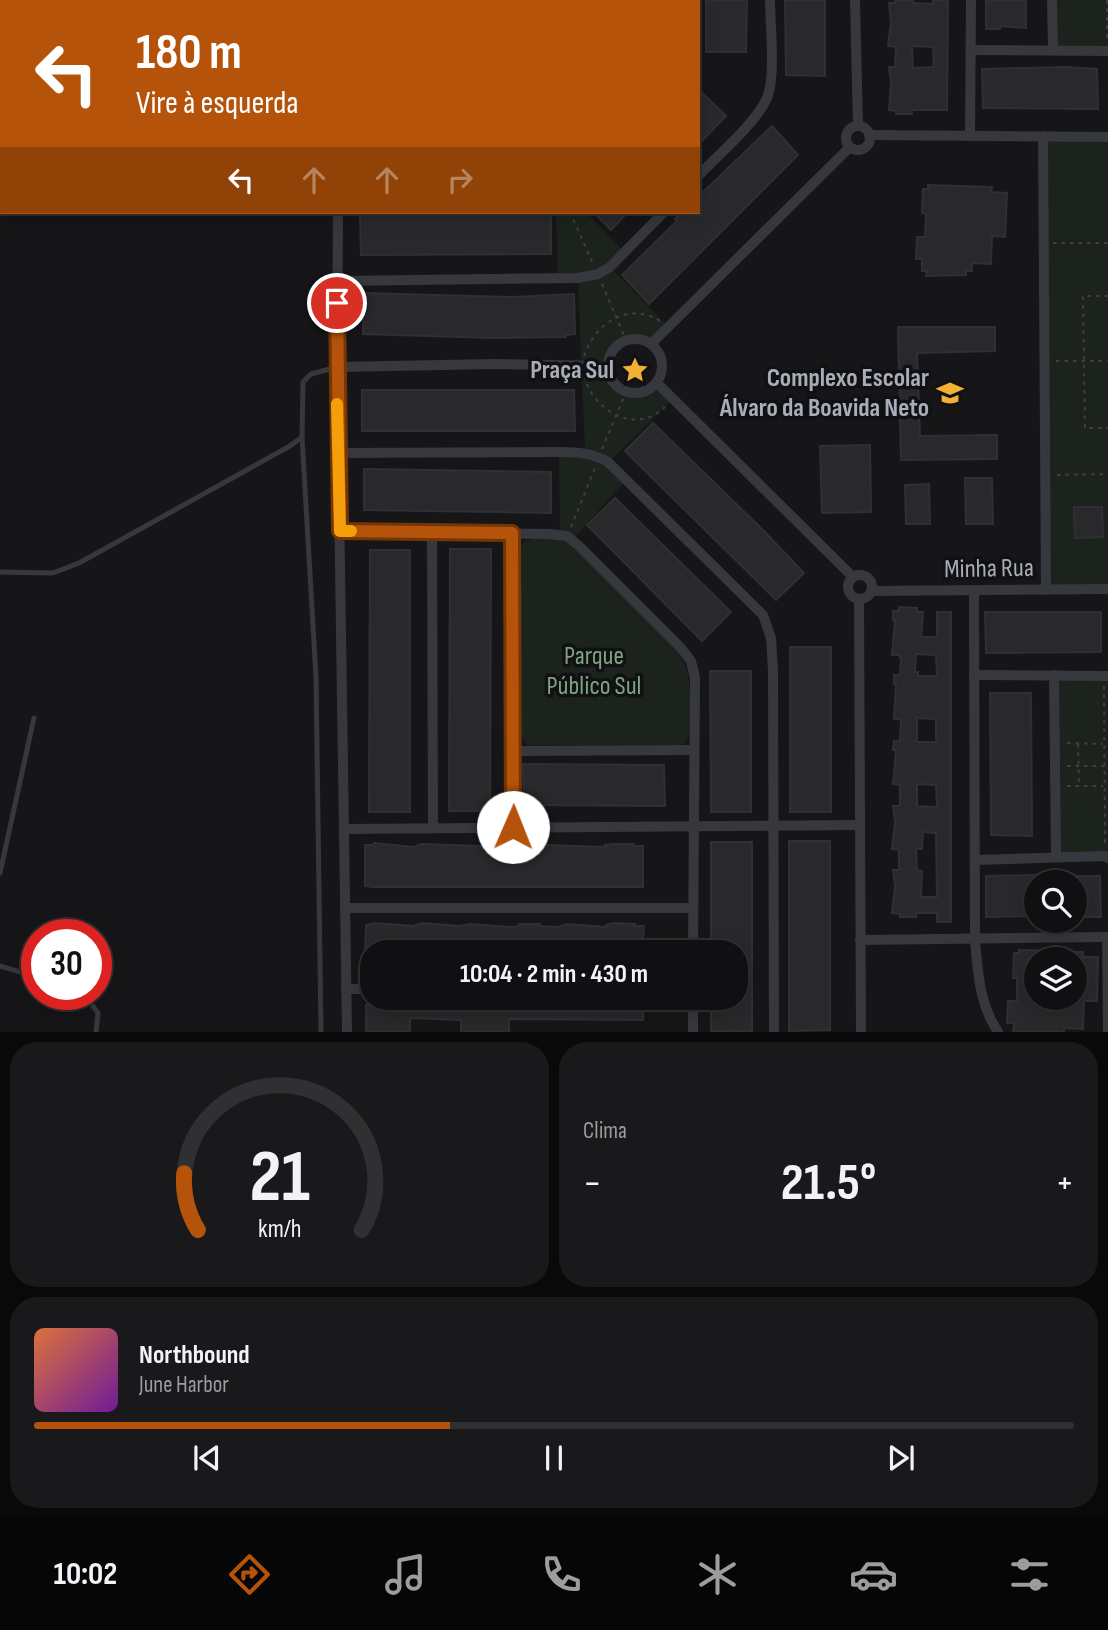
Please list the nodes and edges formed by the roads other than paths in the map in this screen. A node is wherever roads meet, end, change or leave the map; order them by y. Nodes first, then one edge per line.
1 (770, 0) edge
2 (855, 0) edge
3 (971, 0) edge
4 (1052, 0) edge
5 (1053, 49) junction
6 (971, 50) junction
7 (1107, 51) edge
8 (858, 125) junction
9 (869, 135) junction
10 (970, 136) junction
11 (1043, 136) junction
12 (1108, 137) edge
13 (850, 147) junction
14 (700, 174) edge
15 (338, 214) edge
16 (662, 214) edge
17 (337, 281) junction
18 (651, 344) junction
19 (608, 366) junction
20 (337, 367) junction
21 (657, 383) junction
22 (302, 437) junction
23 (338, 453) junction
24 (340, 531) junction
25 (432, 532) junction
26 (512, 533) junction
27 (0, 572) edge
28 (853, 577) junction
29 (1108, 589) edge
30 (974, 590) junction
31 (1046, 590) junction
32 (871, 591) junction
33 (859, 599) junction
34 (974, 675) junction
35 (1054, 676) junction
36 (1106, 676) edge
37 (34, 718) dead end
38 (694, 750) junction
39 (514, 751) junction
40 (860, 825) junction
41 (433, 827) junction
42 (513, 827) junction
43 (774, 827) junction
44 (694, 828) junction
45 (344, 829) junction
46 (1056, 857) junction
47 (1106, 857) edge
48 (975, 860) junction
49 (1, 864) edge
50 (0, 873) edge
51 (345, 908) junction
52 (693, 908) junction
53 (1107, 937) edge
54 (693, 940) edge
55 (860, 940) junction
56 (975, 940) junction
57 (0, 966) edge
58 (21, 972) edge
59 (346, 989) junction
60 (360, 989) edge
61 (96, 1010) edge
62 (693, 1010) edge
63 (96, 1031) edge
64 (321, 1031) edge
65 (347, 1031) edge
66 (693, 1031) edge
67 (774, 1031) edge
68 (861, 1031) edge
69 (998, 1031) edge
70 (1108, 1031) edge

1 - 14 street
2 - 8 street
3 - 6 street
4 - 5 street
5 - 6 street
5 - 7 street
6 - 10 street
8 - 9 street
8 - 13 street
9 - 10 street
9 - 13 street
10 - 11 street
11 - 12 street
11 - 31 street
13 - 18 street
15 - 17 street
16 - 17 street
17 - 20 street
18 - 19 street
18 - 21 street
19 - 20 street
19 - 21 street
20 - 22 lane
20 - 23 street
21 - 28 street
22 - 27 lane
22 - 64 lane
23 - 24 street
23 - 43 street
24 - 25 street
24 - 45 street
25 - 26 street
25 - 41 street
26 - 38 street
26 - 39 street
28 - 32 street
28 - 33 street
29 - 31 street, Minha Rua
30 - 31 street, Minha Rua
30 - 32 street, Minha Rua
30 - 34 street
32 - 33 street
33 - 40 street
34 - 35 street
34 - 48 street
35 - 36 street
35 - 46 street
37 - 49 lane
38 - 39 street
38 - 44 street
39 - 42 street
40 - 43 street
40 - 55 street
41 - 42 street
41 - 45 street
42 - 44 street
43 - 44 street
43 - 67 street
44 - 52 street
45 - 51 street
46 - 47 street
46 - 48 street
48 - 56 street
49 - 50 lane
51 - 52 street
51 - 59 street
52 - 54 street
53 - 56 street
53 - 70 street
55 - 56 street
55 - 68 street
56 - 69 street
57 - 58 lane
59 - 60 street
59 - 65 street
61 - 63 lane
62 - 66 street

